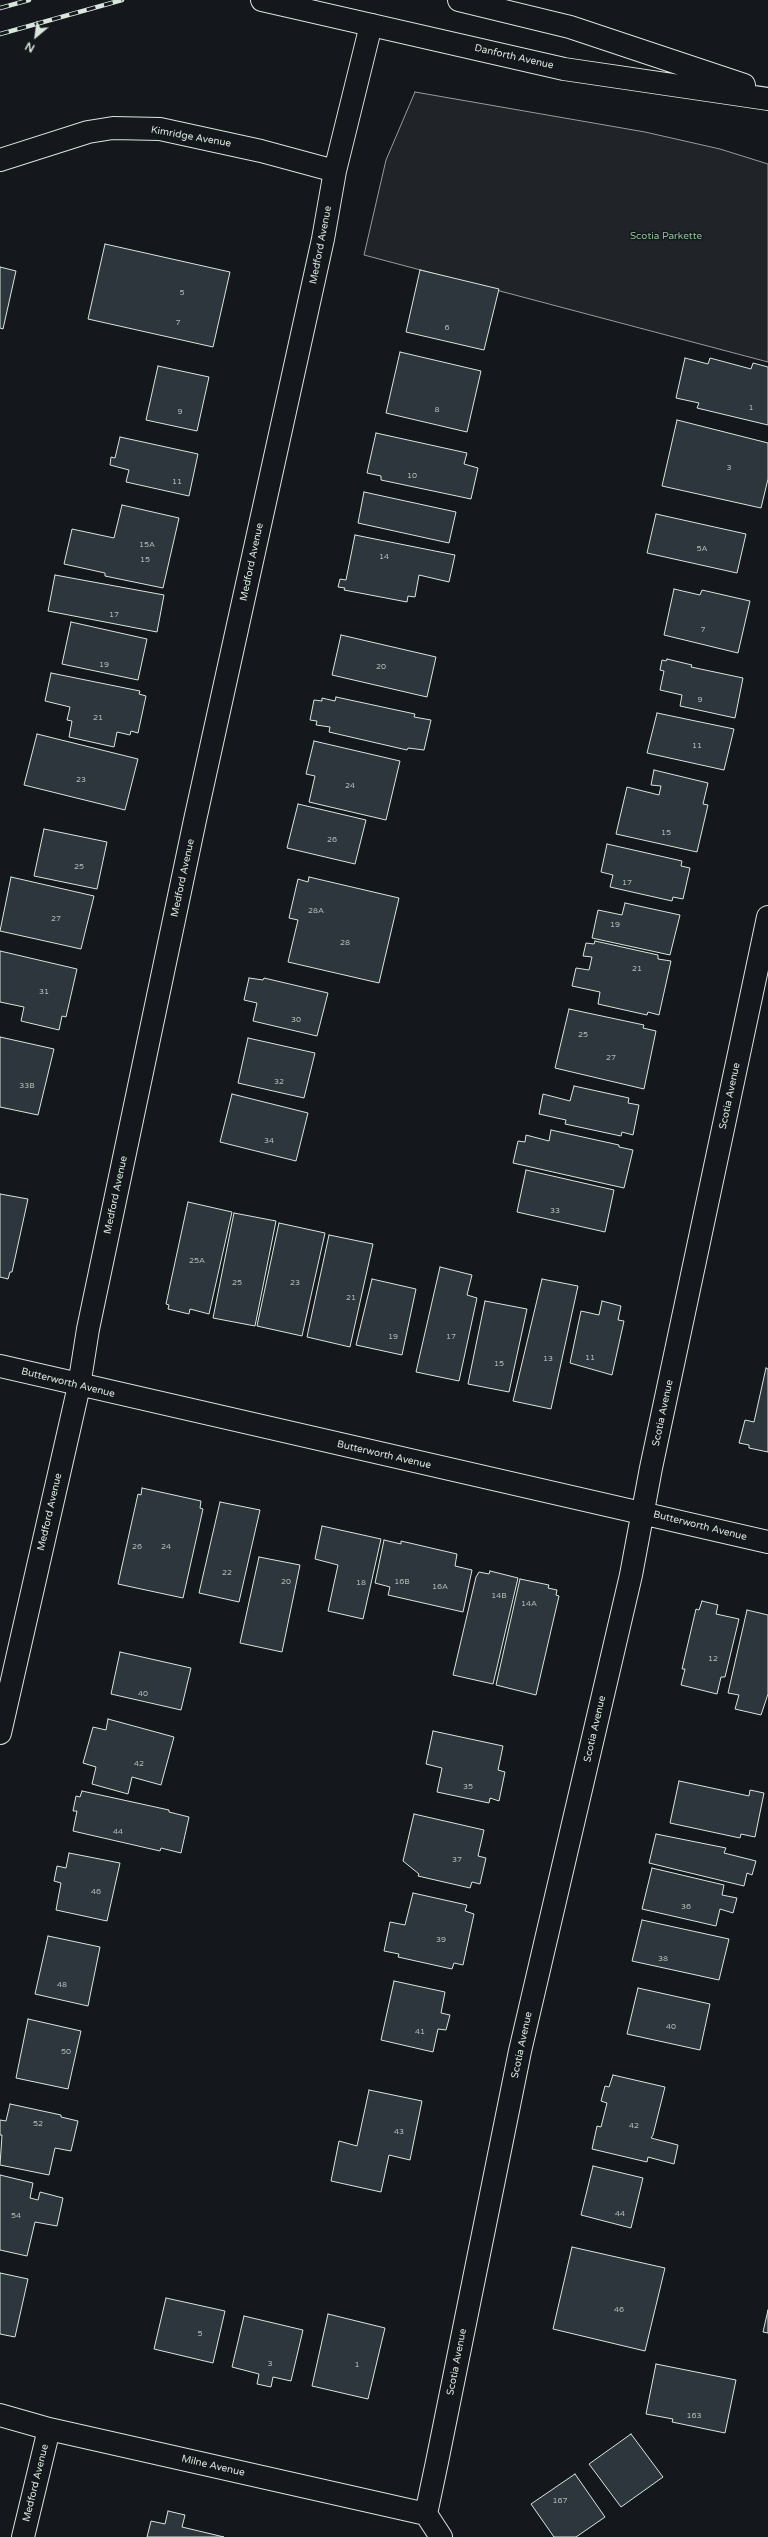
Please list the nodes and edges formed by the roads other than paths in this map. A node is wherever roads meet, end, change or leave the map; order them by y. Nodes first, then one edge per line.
1 (262, 0) edge
2 (459, 0) edge
3 (371, 24) junction
4 (768, 93) edge
5 (768, 99) edge
6 (0, 160) edge
7 (335, 171) junction
8 (768, 917) edge
9 (0, 1366) edge
10 (79, 1386) junction
11 (644, 1512) junction
12 (768, 1542) edge
13 (0, 1733) edge
14 (0, 2415) edge
15 (49, 2429) junction
16 (426, 2514) junction
17 (23, 2537) edge
18 (441, 2537) edge

1 - 3 street, Danforth Avenue
2 - 4 street
3 - 5 street, Danforth Avenue
3 - 7 street, Medford Avenue
6 - 7 street, Kimridge Avenue
7 - 10 street, Medford Avenue
8 - 11 street, Scotia Avenue
9 - 10 street, Butterworth Avenue
10 - 11 street, Butterworth Avenue
10 - 13 street, Medford Avenue
11 - 12 street, Butterworth Avenue
11 - 16 street, Scotia Avenue
14 - 15 street, Milne Avenue
15 - 16 street, Milne Avenue
15 - 17 street, Medford Avenue
16 - 18 street

